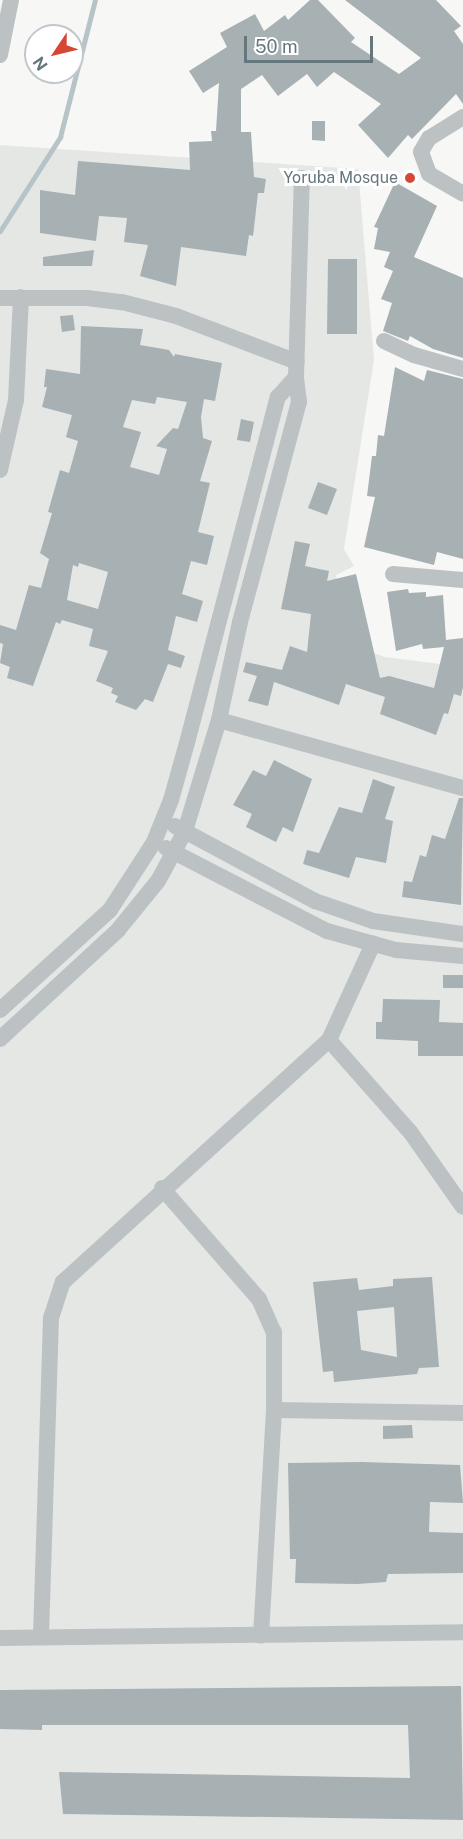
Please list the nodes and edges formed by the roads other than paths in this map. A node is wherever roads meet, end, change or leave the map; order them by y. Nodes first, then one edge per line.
1 (11, 0) edge
2 (0, 55) edge
3 (463, 117) edge
4 (302, 178) dead end
5 (463, 194) edge
6 (21, 297) junction
7 (0, 298) edge
8 (384, 341) dead end
9 (463, 369) edge
10 (297, 370) junction
11 (0, 470) edge
12 (393, 574) dead end
13 (463, 580) edge
14 (219, 720) junction
15 (463, 788) edge
16 (164, 820) junction
17 (184, 831) junction
18 (154, 842) junction
19 (174, 853) junction
20 (463, 933) edge
21 (374, 944) junction
22 (463, 956) edge
23 (0, 1010) edge
24 (0, 1039) edge
25 (329, 1040) junction
26 (162, 1188) junction
27 (463, 1207) edge
28 (274, 1410) junction
29 (463, 1413) edge
30 (463, 1632) edge
31 (41, 1636) junction
32 (261, 1636) junction
33 (0, 1638) edge

1 - 2 street
3 - 5 street
4 - 10 street
6 - 7 street
6 - 10 street
6 - 11 street
8 - 9 street
10 - 14 street
10 - 16 street
12 - 13 street
14 - 15 street
14 - 17 street
16 - 17 street
16 - 18 street
17 - 19 street
17 - 20 street
18 - 19 street
18 - 23 street
19 - 21 street
19 - 24 street
21 - 22 street
21 - 25 street
25 - 26 street
25 - 27 street
26 - 28 street
26 - 31 street
28 - 29 street
28 - 32 street
30 - 32 street
31 - 32 street
31 - 33 street

